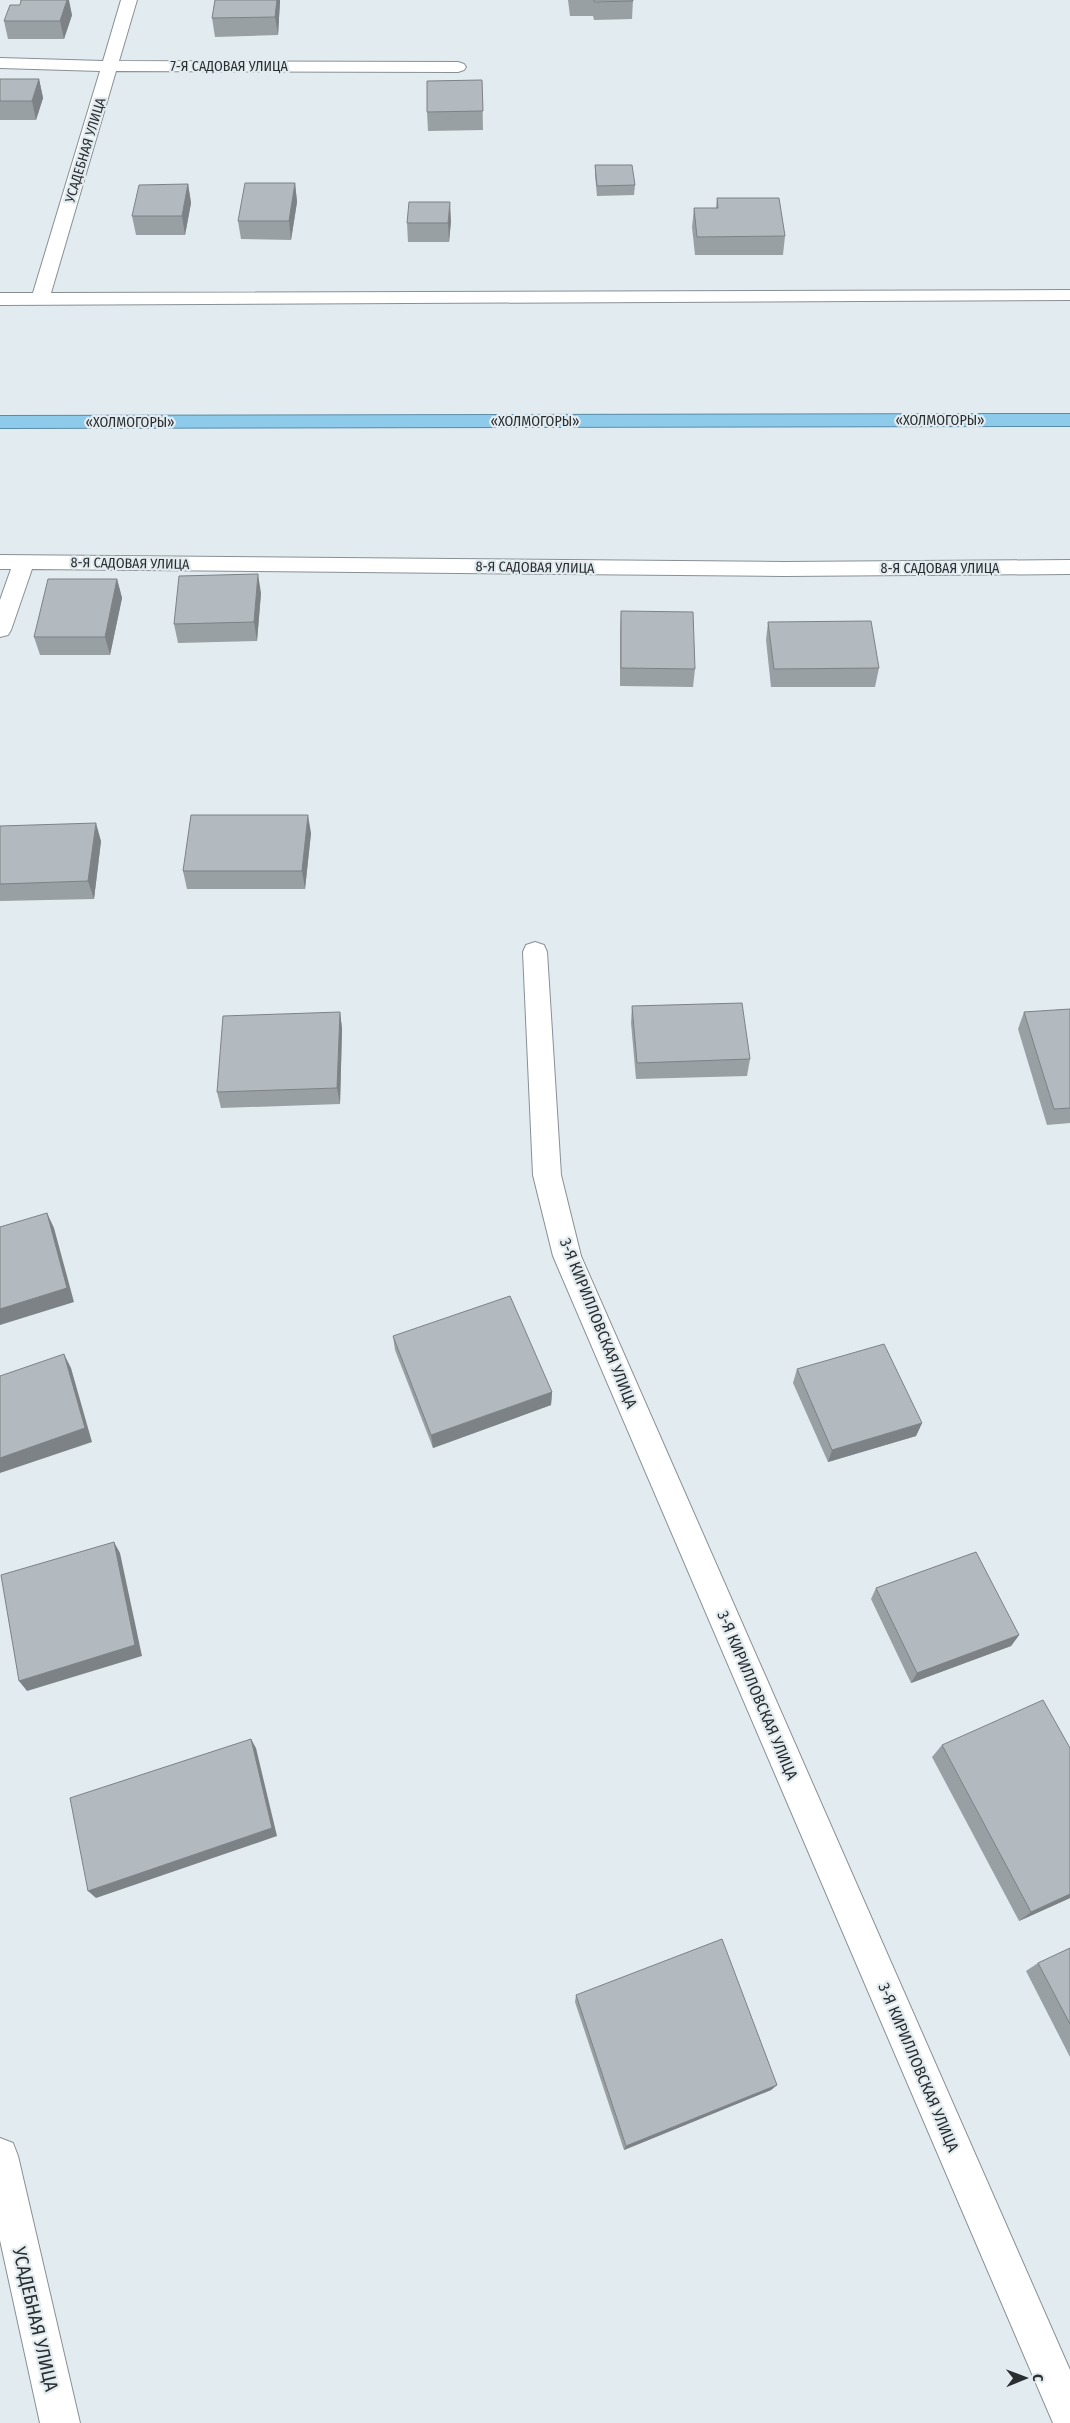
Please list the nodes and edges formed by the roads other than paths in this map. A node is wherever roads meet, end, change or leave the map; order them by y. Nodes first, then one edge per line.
1 (129, 0) edge
2 (0, 62) edge
3 (111, 66) junction
4 (458, 67) dead end
5 (1070, 296) edge
6 (0, 299) edge
7 (40, 299) junction
8 (1070, 420) edge
9 (0, 422) edge
10 (0, 562) edge
11 (24, 562) junction
12 (1070, 567) edge
13 (0, 630) edge
14 (536, 952) dead end
15 (0, 2156) edge
16 (1070, 2416) edge
17 (60, 2423) edge

1 - 3 street, УСАДЕБНАЯ УЛИЦА
2 - 3 street, 7-Я САДОВАЯ УЛИЦА
3 - 4 street, 7-Я САДОВАЯ УЛИЦА
3 - 7 street, УСАДЕБНАЯ УЛИЦА
5 - 7 street
6 - 7 street
8 - 9 highway, «ХОЛМОГОРЫ»
10 - 11 street, 8-Я САДОВАЯ УЛИЦА
11 - 12 street, 8-Я САДОВАЯ УЛИЦА
11 - 13 street
14 - 16 street, 3-Я КИРИЛЛОВСКАЯ УЛИЦА
15 - 17 street, УСАДЕБНАЯ УЛИЦА

